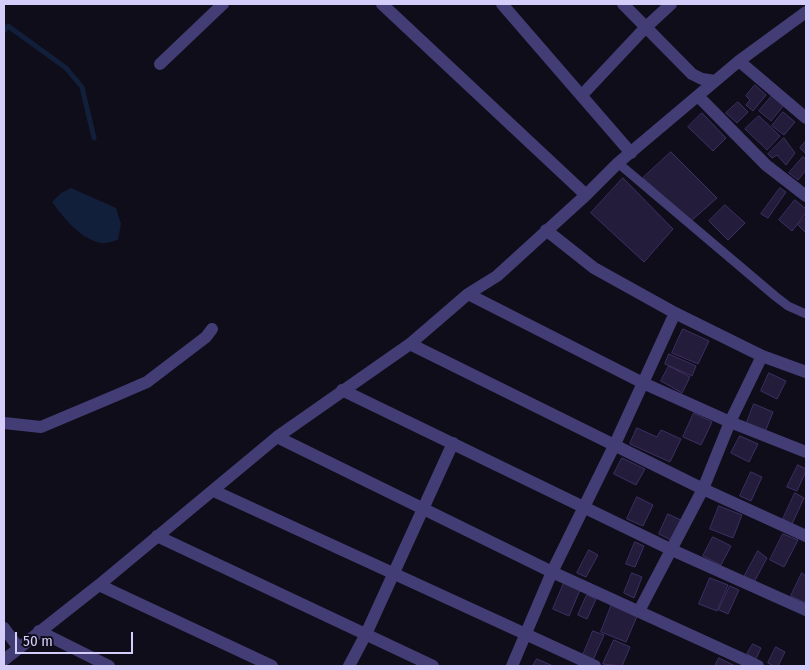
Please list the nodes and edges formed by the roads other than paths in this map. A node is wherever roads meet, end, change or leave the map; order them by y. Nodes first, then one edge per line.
1 (382, 4) edge
2 (502, 4) edge
3 (623, 4) edge
4 (671, 4) edge
5 (214, 6) edge
6 (806, 13) edge
7 (645, 28) junction
8 (739, 60) junction
9 (160, 64) dead end
10 (715, 82) junction
11 (582, 95) junction
12 (698, 96) junction
13 (806, 118) edge
14 (632, 153) junction
15 (618, 163) junction
16 (586, 195) junction
17 (806, 196) edge
18 (546, 230) junction
19 (468, 294) junction
20 (674, 313) junction
21 (806, 314) edge
22 (212, 329) dead end
23 (410, 344) junction
24 (762, 356) junction
25 (806, 372) edge
26 (643, 383) junction
27 (342, 390) junction
28 (730, 422) junction
29 (4, 423) edge
30 (277, 437) junction
31 (453, 444) junction
32 (615, 444) junction
33 (806, 452) edge
34 (703, 489) junction
35 (214, 491) junction
36 (583, 507) junction
37 (423, 509) junction
38 (157, 536) junction
39 (806, 536) edge
40 (672, 550) junction
41 (395, 572) junction
42 (552, 572) junction
43 (99, 584) junction
44 (806, 610) edge
45 (639, 611) junction
46 (4, 628) edge
47 (39, 631) junction
48 (366, 634) junction
49 (527, 635) junction
50 (18, 647) junction
51 (4, 660) edge
52 (110, 666) edge
53 (272, 666) edge
54 (349, 666) edge
55 (433, 666) edge
56 (512, 666) edge
57 (596, 666) edge
58 (758, 666) edge

1 - 16 street
2 - 11 street
3 - 7 street
4 - 7 street
5 - 9 street
6 - 8 street
7 - 10 street
7 - 11 street
8 - 10 street
8 - 13 street
10 - 12 street
11 - 14 street
12 - 14 street
12 - 17 street
14 - 15 street
15 - 16 street
15 - 21 lane
16 - 18 street
18 - 19 street
18 - 20 street
19 - 23 street
19 - 26 street
20 - 24 street
20 - 26 street
22 - 29 street
23 - 27 street
23 - 32 street
24 - 25 street
24 - 28 street
26 - 28 street
26 - 32 street
27 - 30 street
27 - 31 street
28 - 33 street
28 - 34 street
30 - 35 street
30 - 37 street
31 - 36 street
31 - 37 street
32 - 34 street
32 - 36 street
34 - 39 street
34 - 40 street
35 - 38 street
35 - 41 street
36 - 40 street
36 - 42 street
37 - 41 street
37 - 42 street
38 - 43 street
38 - 48 street
40 - 44 street
40 - 45 street
41 - 48 street
41 - 49 street
42 - 45 street
42 - 49 street
43 - 47 street
43 - 53 street
45 - 58 street
46 - 50 street
47 - 50 street
47 - 52 street
48 - 54 street
48 - 55 street
49 - 56 street
49 - 57 street
50 - 51 street

